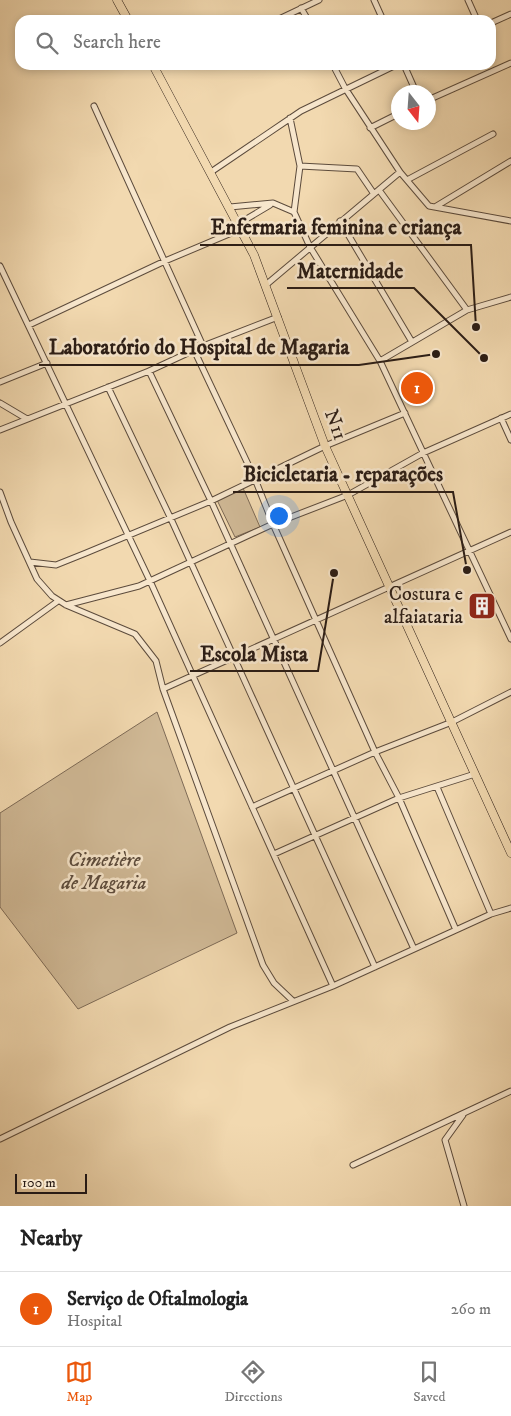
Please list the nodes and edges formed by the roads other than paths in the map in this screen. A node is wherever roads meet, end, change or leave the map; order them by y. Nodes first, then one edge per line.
1 (117, 0) edge
2 (319, 0) edge
3 (374, 0) edge
4 (468, 0) edge
5 (301, 8) junction
6 (511, 14) edge
7 (125, 15) edge
8 (287, 15) edge
9 (305, 15) edge
10 (381, 15) edge
11 (475, 15) edge
12 (496, 21) edge
13 (511, 63) edge
14 (156, 70) edge
15 (336, 70) edge
16 (385, 70) edge
17 (406, 70) edge
18 (495, 70) edge
19 (496, 70) edge
20 (413, 85) edge
21 (345, 88) junction
22 (436, 96) edge
23 (94, 106) dead end
24 (290, 118) junction
25 (391, 118) edge
26 (370, 128) junction
27 (493, 134) dead end
28 (511, 161) edge
29 (300, 166) junction
30 (211, 172) junction
31 (400, 172) junction
32 (407, 180) junction
33 (377, 192) junction
34 (273, 203) junction
35 (230, 207) junction
36 (434, 207) junction
37 (294, 212) junction
38 (340, 221) junction
39 (511, 221) edge
40 (240, 226) junction
41 (310, 247) junction
42 (165, 262) junction
43 (0, 266) edge
44 (267, 284) junction
45 (511, 297) edge
46 (467, 310) junction
47 (278, 316) junction
48 (28, 325) junction
49 (412, 342) junction
50 (203, 346) junction
51 (194, 350) junction
52 (380, 361) junction
53 (47, 363) junction
54 (149, 371) junction
55 (0, 381) edge
56 (108, 386) junction
57 (0, 403) edge
58 (66, 403) junction
59 (405, 414) junction
60 (511, 414) edge
61 (501, 418) junction
62 (27, 419) junction
63 (0, 430) edge
64 (511, 440) edge
65 (325, 446) junction
66 (423, 453) junction
67 (255, 479) junction
68 (0, 492) edge
69 (348, 494) junction
70 (211, 501) junction
71 (171, 519) junction
72 (273, 524) junction
73 (511, 532) edge
74 (128, 537) junction
75 (231, 544) junction
76 (469, 549) junction
77 (30, 562) junction
78 (191, 562) junction
79 (150, 581) junction
80 (390, 588) junction
81 (58, 601) junction
82 (66, 606) junction
83 (316, 620) junction
84 (274, 639) junction
85 (511, 639) edge
86 (0, 643) edge
87 (234, 657) junction
88 (193, 675) junction
89 (163, 689) junction
90 (511, 692) edge
91 (452, 722) junction
92 (375, 752) junction
93 (333, 770) junction
94 (475, 774) junction
95 (437, 787) junction
96 (294, 788) junction
97 (399, 798) junction
98 (252, 807) junction
99 (354, 818) junction
100 (315, 834) junction
101 (511, 853) edge
102 (274, 854) junction
103 (511, 908) edge
104 (490, 914) junction
105 (456, 930) junction
106 (414, 949) junction
107 (375, 967) junction
108 (333, 986) junction
109 (293, 1001) junction
110 (511, 1091) edge
111 (465, 1113) junction
112 (0, 1139) edge
113 (353, 1165) dead end
114 (464, 1206) edge

1 - 7 main road
2 - 5 street
3 - 10 street
4 - 11 street
5 - 8 street
5 - 9 street
6 - 12 street
13 - 19 street
14 - 30 main road, N11
15 - 21 street
16 - 21 street
17 - 20 street
18 - 22 street
21 - 24 street
21 - 26 street
23 - 42 street
24 - 29 street
24 - 30 street
25 - 26 street
26 - 31 street
27 - 32 street
28 - 36 street
29 - 33 street
29 - 37 street
30 - 35 main road, N11
31 - 32 street
31 - 33 street
32 - 36 street
33 - 38 street
33 - 46 street
34 - 35 street
34 - 37 street
34 - 40 street
35 - 40 main road, N11
36 - 39 street
37 - 41 street
38 - 41 street
38 - 49 street
40 - 42 street
40 - 44 main road, N11
41 - 44 street
41 - 52 street
42 - 48 street
42 - 50 street
43 - 48 street
44 - 47 main road, N11
45 - 46 street
46 - 49 street
47 - 50 street
47 - 65 main road, N11
48 - 53 street
49 - 52 street
50 - 51 street
51 - 54 street
51 - 67 street
52 - 59 street
53 - 55 street
53 - 58 street
54 - 56 street
54 - 70 street
56 - 58 street
56 - 71 street
57 - 62 street
58 - 62 street
58 - 74 street
59 - 65 street
59 - 66 street
60 - 61 street
61 - 64 street
61 - 66 street
62 - 63 street
65 - 67 street
65 - 69 main road, N11
66 - 69 street
66 - 76 street
67 - 70 street
67 - 72 street
68 - 77 street
69 - 72 street
69 - 80 main road, N11
70 - 71 street
70 - 75 street
71 - 74 street
71 - 78 street
72 - 75 street
72 - 83 street
73 - 76 street
74 - 77 street
74 - 79 street
75 - 78 street
75 - 84 street
76 - 80 street
76 - 85 street
77 - 81 street
78 - 79 street
78 - 87 street
79 - 82 street
79 - 88 street
80 - 83 street
80 - 91 main road, N11
81 - 82 street
81 - 86 street
82 - 89 street
83 - 84 street
83 - 92 street
84 - 87 street
84 - 93 street
87 - 88 street
87 - 96 street
88 - 89 street
88 - 98 street
89 - 109 street
90 - 91 street
91 - 92 street
91 - 94 main road, N11
92 - 93 street
92 - 97 street
93 - 96 street
93 - 99 street
94 - 95 street
94 - 101 main road, N11
95 - 97 street
95 - 104 street
96 - 98 street
96 - 100 street
97 - 99 street
97 - 105 street
98 - 102 street
99 - 100 street
99 - 106 street
100 - 102 street
100 - 107 street
102 - 108 street
103 - 104 street
104 - 105 street
105 - 106 street
106 - 107 street
107 - 108 street
108 - 109 street
109 - 112 street
110 - 111 street
111 - 113 street
111 - 114 street

